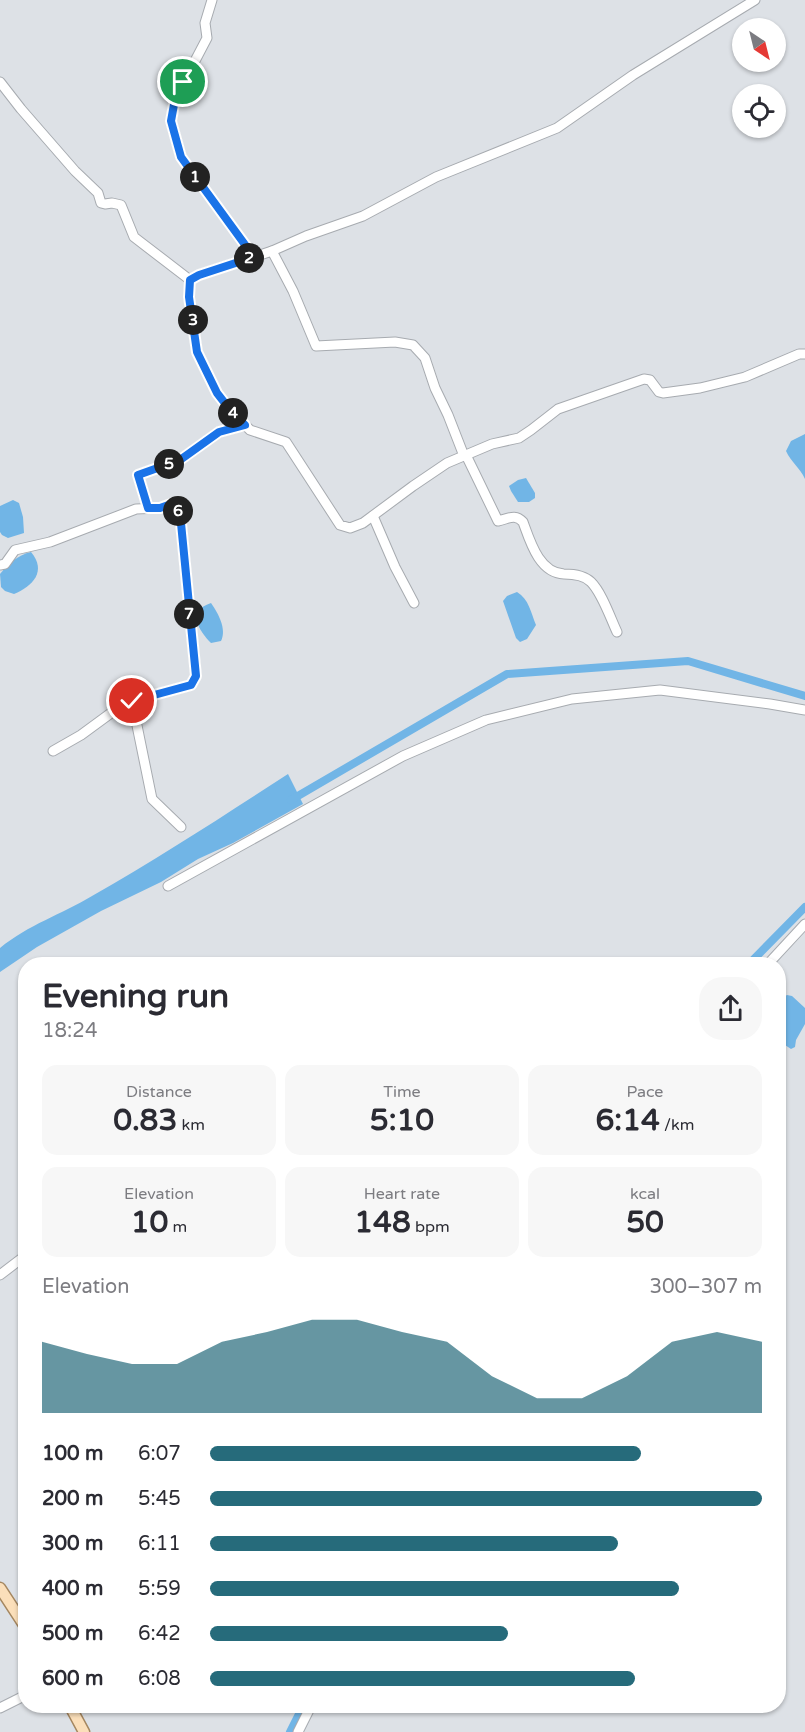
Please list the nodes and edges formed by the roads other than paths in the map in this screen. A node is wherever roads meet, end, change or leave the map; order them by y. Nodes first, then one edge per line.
1 (212, 0) edge
2 (755, 0) edge
3 (0, 82) edge
4 (272, 251) junction
5 (254, 257) junction
6 (190, 280) junction
7 (805, 354) edge
8 (245, 425) junction
9 (465, 455) junction
10 (148, 508) junction
11 (373, 516) junction
12 (0, 565) edge
13 (414, 603) dead end
14 (617, 632) dead end
15 (132, 701) junction
16 (805, 710) edge
17 (53, 751) dead end
18 (181, 827) dead end
19 (168, 886) dead end
20 (805, 924) edge
21 (774, 957) edge
22 (18, 1261) edge
23 (0, 1275) edge
24 (0, 1588) edge
25 (18, 1616) edge
26 (18, 1699) edge
27 (0, 1708) edge
28 (74, 1713) edge
29 (308, 1713) edge
30 (84, 1732) edge
31 (298, 1732) edge

1 - 5 street
2 - 4 street
3 - 6 street
4 - 5 street
4 - 9 street
5 - 6 street
6 - 8 street
7 - 9 street
8 - 10 street
8 - 11 street
9 - 11 street
9 - 14 street
10 - 12 street
10 - 15 street
11 - 13 street
15 - 17 street
15 - 18 street
16 - 19 street
20 - 21 street
22 - 23 street
24 - 25 main road
26 - 27 street
28 - 30 main road
29 - 31 street

